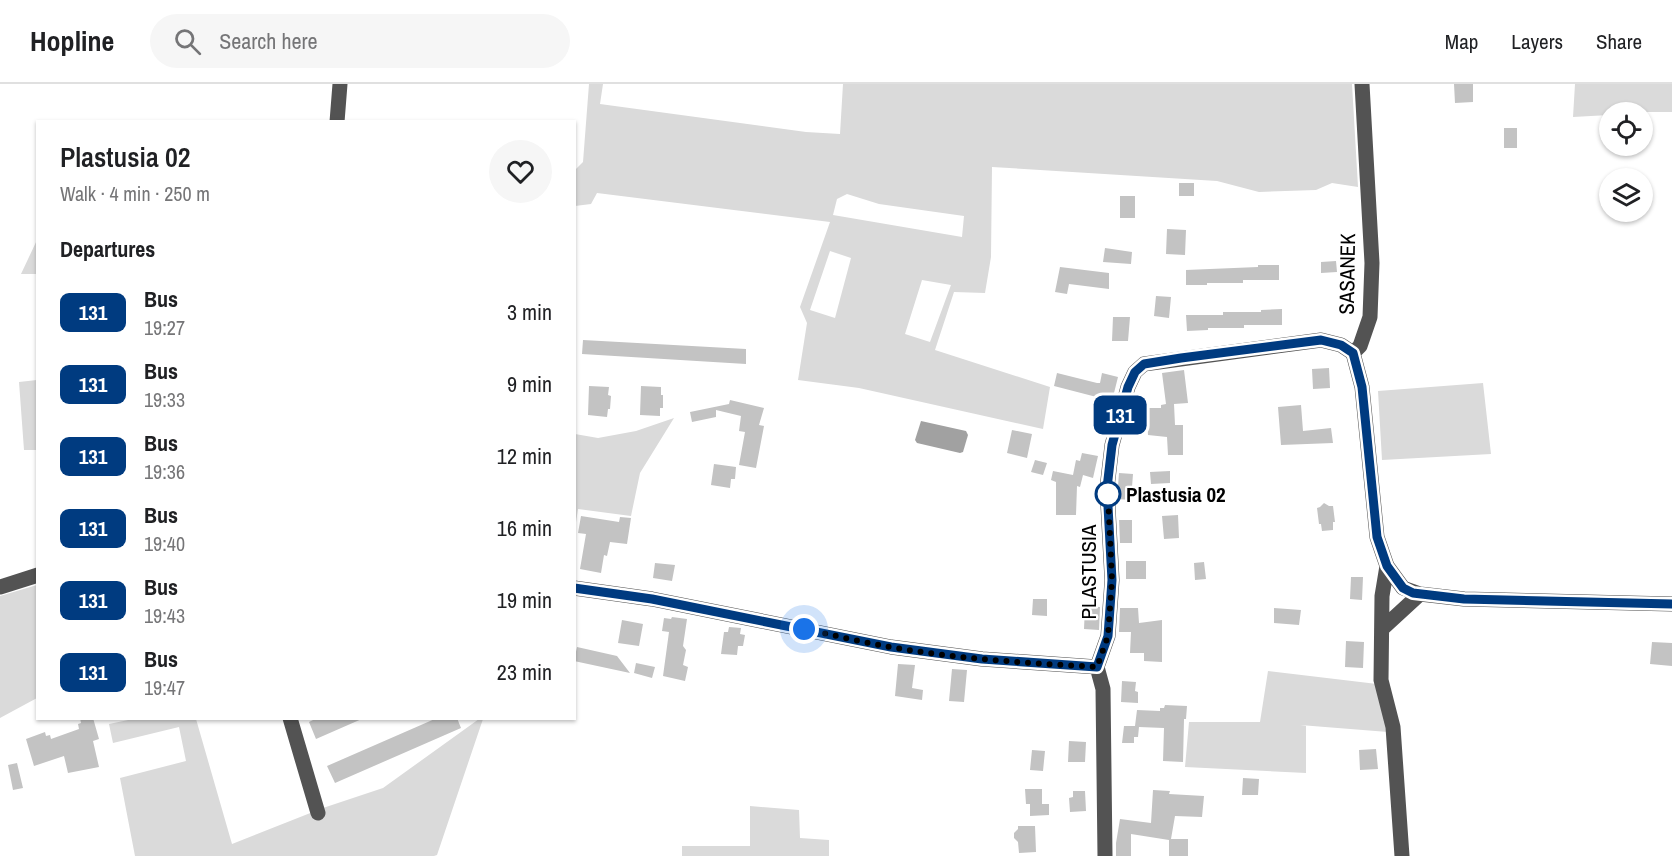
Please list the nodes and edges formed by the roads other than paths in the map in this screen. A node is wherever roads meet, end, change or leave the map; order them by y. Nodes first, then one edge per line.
1 (340, 84) edge
2 (1362, 84) edge
3 (337, 120) edge
4 (1353, 353) junction
5 (1387, 566) junction
6 (36, 576) edge
7 (0, 586) edge
8 (576, 588) edge
9 (1420, 594) junction
10 (1672, 604) edge
11 (1383, 628) junction
12 (1097, 667) junction
13 (291, 720) edge
14 (318, 813) dead end
15 (1105, 856) edge
16 (1402, 856) edge

1 - 3 street
2 - 4 street, SASANEK
4 - 5 street
4 - 12 street, PLASTUSIA
5 - 9 street
5 - 11 street
6 - 7 street
8 - 12 street
9 - 10 street
9 - 11 street
11 - 16 street
12 - 15 street
13 - 14 street

